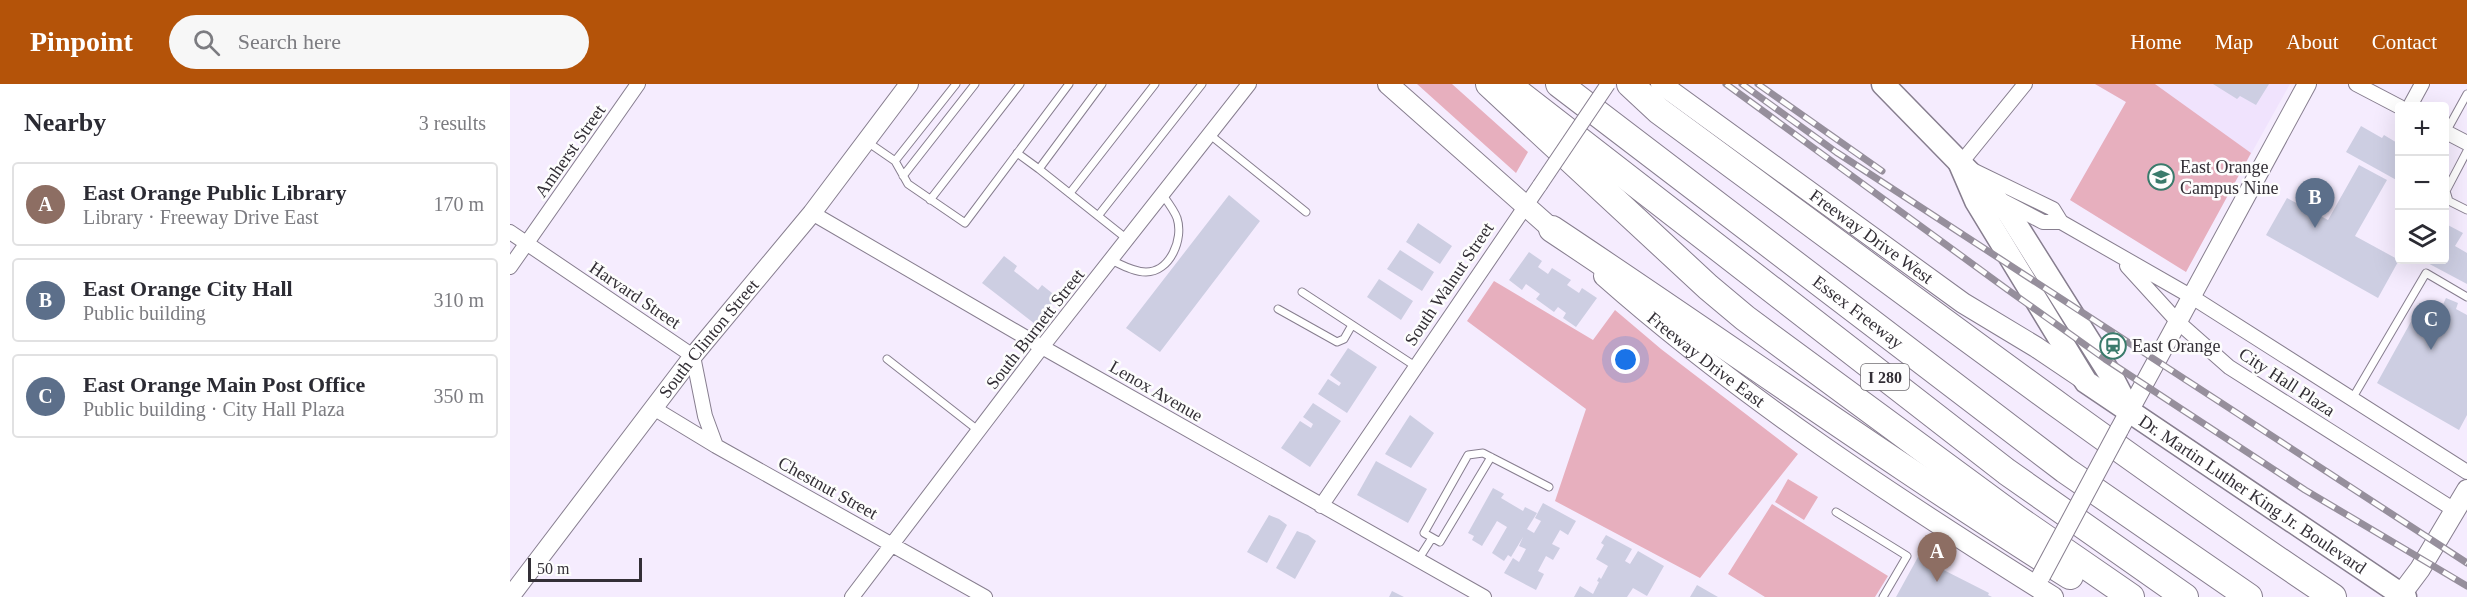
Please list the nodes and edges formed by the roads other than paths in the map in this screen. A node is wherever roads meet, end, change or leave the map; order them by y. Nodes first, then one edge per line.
1 (638, 84) edge
2 (909, 84) edge
3 (956, 84) edge
4 (975, 84) edge
5 (1020, 84) edge
6 (1069, 84) edge
7 (1102, 84) edge
8 (1155, 84) edge
9 (1202, 84) edge
10 (1249, 84) edge
11 (1388, 84) edge
12 (1489, 84) edge
13 (1507, 84) edge
14 (1559, 84) edge
15 (1608, 84) edge
16 (1630, 84) edge
17 (1661, 84) edge
18 (1883, 84) edge
19 (2025, 84) edge
20 (2307, 84) edge
21 (2356, 84) edge
22 (2422, 84) edge
23 (2467, 94) edge
24 (2412, 102) edge
25 (2395, 104) edge
26 (2449, 125) edge
27 (1209, 134) junction
28 (2449, 134) edge
29 (866, 141) junction
30 (2467, 143) edge
31 (2467, 151) edge
32 (1017, 153) junction
33 (895, 161) junction
34 (1960, 164) junction
35 (1040, 169) junction
36 (903, 176) junction
37 (1070, 193) junction
38 (1162, 194) junction
39 (1994, 196) junction
40 (930, 200) junction
41 (1525, 205) junction
42 (2467, 210) edge
43 (1306, 212) dead end
44 (812, 213) junction
45 (1098, 216) junction
46 (2061, 222) junction
47 (1552, 229) junction
48 (510, 232) edge
49 (1127, 239) junction
50 (526, 244) junction
51 (2120, 258) junction
52 (1111, 260) junction
53 (510, 267) edge
54 (1302, 292) dead end
55 (2192, 297) junction
56 (2467, 297) edge
57 (1278, 309) dead end
58 (2178, 322) junction
59 (1352, 325) junction
60 (1042, 347) junction
61 (693, 356) junction
62 (887, 359) dead end
63 (1415, 366) junction
64 (2086, 382) junction
65 (2352, 399) junction
66 (655, 409) junction
67 (2124, 420) junction
68 (979, 431) junction
69 (716, 446) junction
70 (1491, 458) junction
71 (2467, 472) edge
72 (1549, 487) dead end
73 (2467, 490) edge
74 (1321, 506) junction
75 (1836, 512) dead end
76 (2462, 512) edge
77 (1432, 538) junction
78 (893, 546) junction
79 (1418, 560) junction
80 (2036, 586) edge
81 (2402, 596) edge
82 (510, 597) edge
83 (852, 597) edge
84 (985, 597) edge
85 (1484, 597) edge
86 (1883, 597) edge
87 (2053, 597) edge
88 (2102, 597) edge
89 (2131, 597) edge
90 (2185, 597) edge
91 (2249, 597) edge
92 (2333, 597) edge

1 - 50 street, Amherst Street
2 - 29 street, South Clinton Street
3 - 33 lane
4 - 36 lane
5 - 40 lane
6 - 32 lane
7 - 35 lane
8 - 37 lane
9 - 45 lane
10 - 27 street, South Burnett Street
11 - 41 main road, Freeway Drive East
12 - 89 highway
13 - 90 highway, Essex Freeway / I 280
14 - 91 highway, Essex Freeway / I 280
15 - 41 street, South Walnut Street, bridge
16 - 92 highway
17 - 64 main road, Freeway Drive West
18 - 34 main road, Dr. Martin Luther King Jr. Boulevard
19 - 34 street
20 - 55 street
21 - 25 street
22 - 24 street
23 - 26 lane
27 - 38 street, South Burnett Street
27 - 43 lane
28 - 30 street
29 - 33 lane
29 - 44 street, South Clinton Street
31 - 42 lane
32 - 35 lane
32 - 40 lane
33 - 36 lane
34 - 39 main road, Dr. Martin Luther King Jr. Boulevard
34 - 46 street, City Hall Plaza
34 - 64 main road, Dr. Martin Luther King Jr. Boulevard
35 - 37 lane
36 - 40 lane
37 - 45 lane
38 - 49 street, South Burnett Street
38 - 52 lane
39 - 46 street, City Hall Plaza
39 - 67 main road, Dr. Martin Luther King Jr. Boulevard
41 - 47 main road, Freeway Drive East
41 - 63 street, South Walnut Street
44 - 60 street, Lenox Avenue
44 - 61 street, South Clinton Street
45 - 49 lane
46 - 51 street, City Hall Plaza
47 - 80 main road, Freeway Drive East
47 - 88 highway
48 - 50 street, Harvard Street
49 - 52 street, South Burnett Street
50 - 53 street, Amherst Street
50 - 61 street, Harvard Street
51 - 55 street, City Hall Plaza
51 - 58 street, City Hall Plaza
52 - 60 street, South Burnett Street
54 - 59 lane
55 - 58 street
55 - 65 street, City Hall Plaza
56 - 65 lane
57 - 59 lane
58 - 67 street
58 - 76 street, City Hall Plaza
59 - 63 lane
60 - 68 street, South Burnett Street
60 - 74 street, Lenox Avenue
61 - 66 street, South Clinton Street
61 - 69 street
62 - 68 lane
63 - 74 street, South Walnut Street
64 - 67 main road, Dr. Martin Luther King Jr. Boulevard
65 - 71 street, City Hall Plaza
66 - 69 street, Chestnut Street
66 - 82 street, South Clinton Street
67 - 80 street, bridge
67 - 81 main road, Dr. Martin Luther King Jr. Boulevard
68 - 78 street, South Burnett Street
69 - 78 street, Chestnut Street
70 - 72 lane
70 - 77 lane
70 - 77 lane
73 - 76 main road
74 - 79 street, Lenox Avenue
75 - 86 lane
76 - 81 main road
77 - 79 lane
78 - 83 street, South Burnett Street
78 - 84 street, Chestnut Street
79 - 85 street, Lenox Avenue
80 - 87 main road, Freeway Drive East

